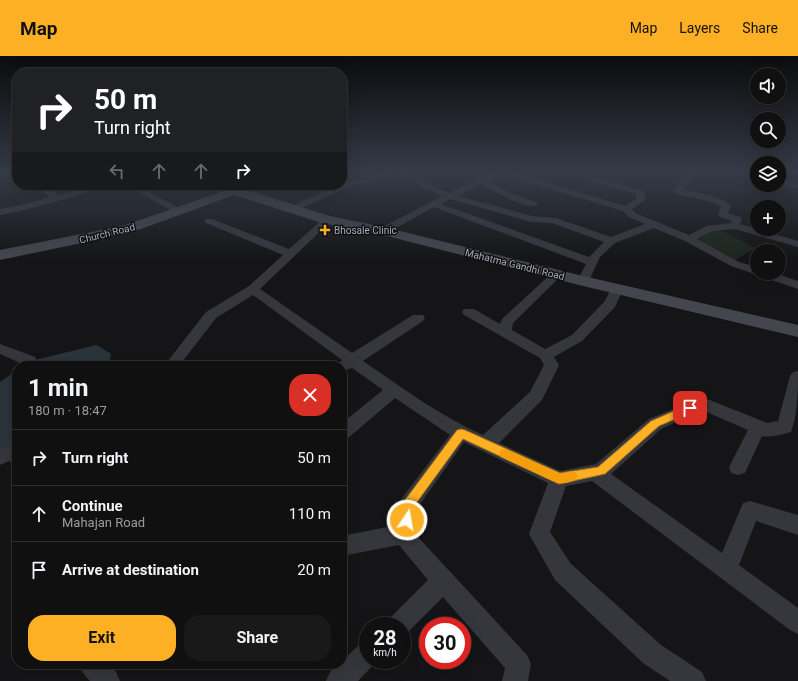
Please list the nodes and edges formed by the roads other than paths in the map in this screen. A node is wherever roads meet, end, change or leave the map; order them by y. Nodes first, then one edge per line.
1 (43, 202) edge
2 (162, 202) edge
3 (201, 202) edge
4 (272, 202) edge
5 (307, 202) edge
6 (437, 202) edge
7 (472, 202) edge
8 (528, 202) edge
9 (603, 202) edge
10 (637, 202) edge
11 (718, 202) edge
12 (433, 204) junction
13 (533, 204) dead end
14 (292, 209) junction
15 (626, 209) junction
16 (179, 211) junction
17 (0, 212) edge
18 (327, 220) junction
19 (209, 221) dead end
20 (654, 224) junction
21 (735, 226) junction
22 (750, 229) edge
23 (383, 231) junction
24 (779, 236) edge
25 (689, 239) junction
26 (611, 241) junction
27 (798, 244) edge
28 (291, 254) junction
29 (0, 255) edge
30 (592, 262) junction
31 (750, 269) edge
32 (557, 274) junction
33 (783, 280) edge
34 (583, 281) junction
35 (798, 285) edge
36 (253, 288) junction
37 (617, 289) junction
38 (470, 312) dead end
39 (418, 318) dead end
40 (798, 331) edge
41 (505, 332) junction
42 (0, 349) edge
43 (545, 355) junction
44 (30, 361) dead end
45 (174, 361) edge
46 (343, 361) edge
47 (347, 364) edge
48 (798, 376) edge
49 (394, 390) junction
50 (758, 427) junction
51 (347, 429) edge
52 (461, 433) junction
53 (484, 444) junction
54 (12, 452) edge
55 (0, 457) edge
56 (738, 467) dead end
57 (594, 472) junction
58 (559, 479) junction
59 (798, 526) edge
60 (407, 533) junction
61 (347, 545) edge
62 (726, 569) junction
63 (443, 581) junction
64 (408, 617) edge
65 (798, 622) edge
66 (359, 662) edge
67 (96, 669) edge
68 (107, 681) edge
69 (339, 681) edge
70 (515, 681) edge
71 (693, 681) edge

1 - 17 street
2 - 16 street
3 - 16 main road, Church Road
4 - 14 main road, Mahatma Gandhi Road
5 - 14 street
6 - 12 street
7 - 26 street
8 - 13 street
9 - 15 street
10 - 15 street
11 - 21 street
12 - 23 street
12 - 30 street
14 - 18 main road, Mahatma Gandhi Road
15 - 20 street
16 - 29 main road, Church Road
18 - 23 main road, Mahatma Gandhi Road
18 - 28 street
19 - 28 street
20 - 25 street
20 - 26 street
21 - 22 street
21 - 25 street
23 - 32 main road, Mahatma Gandhi Road
24 - 27 street
25 - 31 street
26 - 30 street
28 - 36 street
30 - 34 street
32 - 34 main road, Mahatma Gandhi Road
32 - 41 street
33 - 35 street
34 - 37 main road, Mahatma Gandhi Road
36 - 45 street
36 - 46 street
37 - 40 main road, Mahatma Gandhi Road
37 - 43 street
38 - 41 street
39 - 47 street
41 - 43 street
42 - 44 street
43 - 53 street
47 - 49 street
48 - 50 street
49 - 51 street
49 - 52 street
50 - 56 street
50 - 57 street
52 - 53 street
52 - 60 street
53 - 58 street
54 - 55 street
57 - 58 street
57 - 62 street
58 - 71 street
59 - 62 street
60 - 61 street
60 - 63 street
62 - 65 street
63 - 64 street
63 - 70 street
66 - 69 street
67 - 68 street

